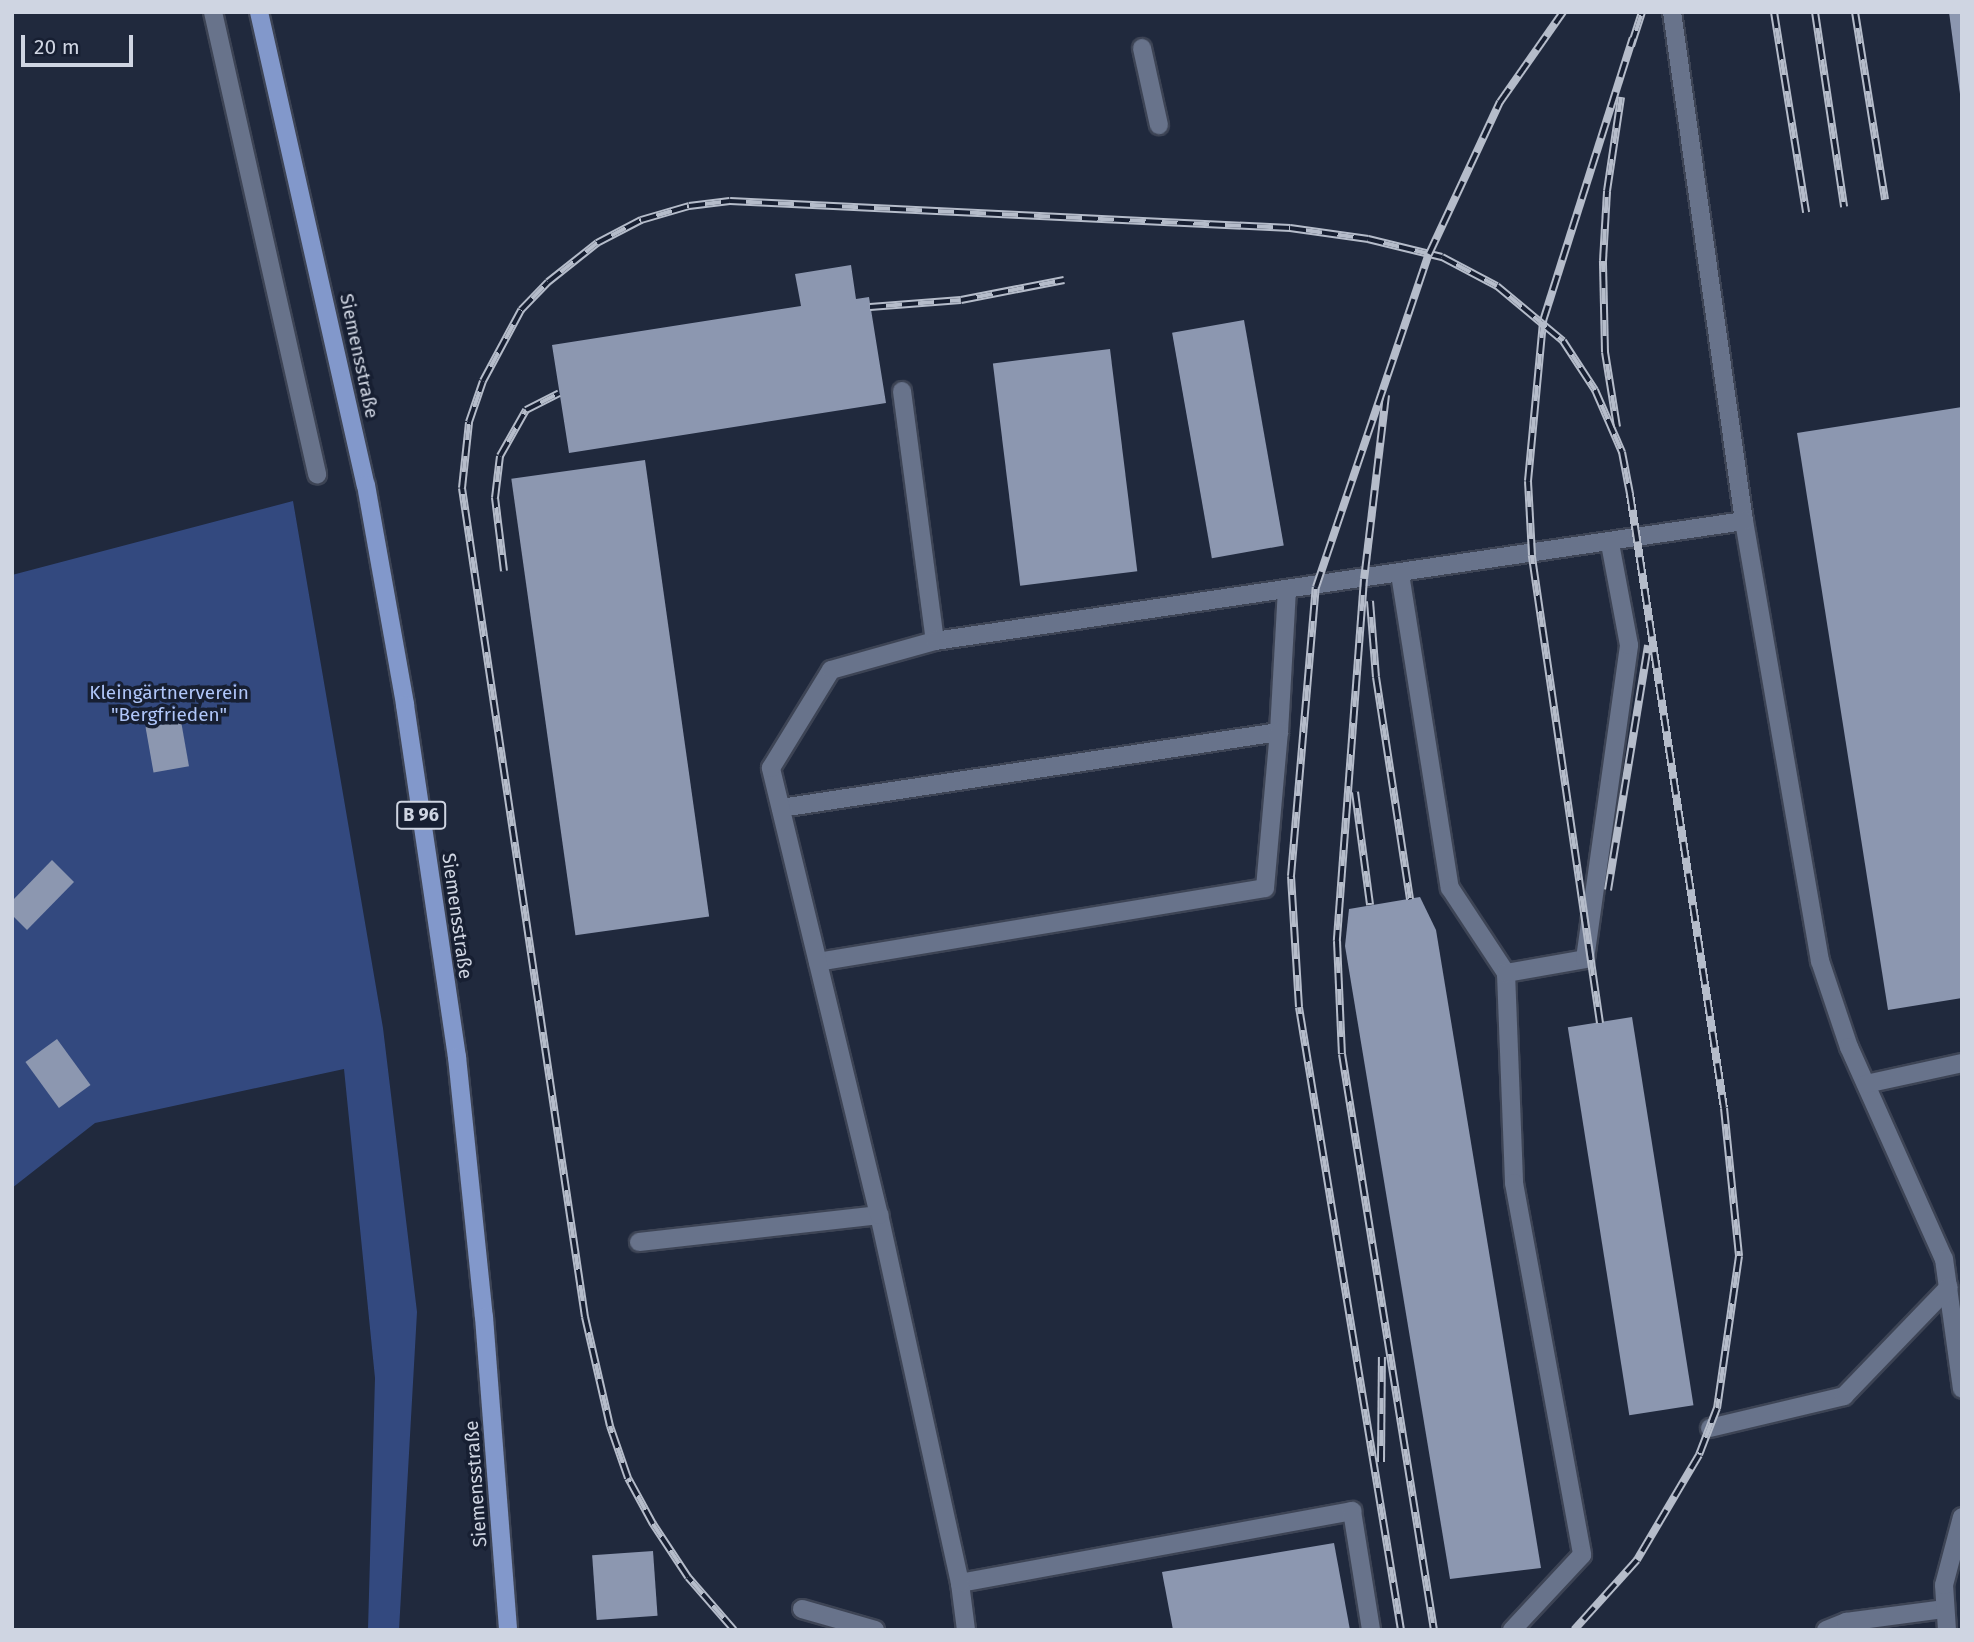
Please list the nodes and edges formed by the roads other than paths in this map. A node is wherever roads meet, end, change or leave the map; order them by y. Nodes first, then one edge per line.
1 (214, 12) edge
2 (259, 12) edge
3 (1672, 12) edge
4 (1142, 48) dead end
5 (1158, 125) dead end
6 (902, 391) dead end
7 (317, 474) dead end
8 (1744, 521) junction
9 (1610, 543) junction
10 (1400, 574) junction
11 (1287, 591) junction
12 (935, 641) junction
13 (1279, 732) junction
14 (781, 808) junction
15 (818, 961) junction
16 (1506, 973) junction
17 (1962, 1063) edge
18 (1866, 1084) junction
19 (879, 1215) junction
20 (639, 1242) dead end
21 (1949, 1287) junction
22 (1962, 1389) edge
23 (1710, 1428) dead end
24 (1962, 1517) edge
25 (960, 1583) junction
26 (802, 1609) dead end
27 (1945, 1609) junction
28 (508, 1630) edge
29 (875, 1630) edge
30 (966, 1630) edge
31 (1371, 1630) edge
32 (1512, 1630) edge
33 (1826, 1630) edge
34 (1947, 1630) edge

1 - 7 lane
2 - 28 main road, Siemensstraße / B 96
3 - 8 lane
4 - 5 lane
6 - 12 lane
8 - 9 lane
8 - 18 lane
9 - 10 lane
9 - 16 lane
10 - 11 lane
10 - 16 lane
11 - 12 lane
11 - 13 lane
12 - 14 lane
13 - 14 lane
13 - 15 lane
14 - 15 lane
15 - 19 lane
16 - 32 lane
17 - 18 lane
18 - 21 lane
19 - 20 lane
19 - 25 lane
21 - 22 lane
21 - 23 lane
24 - 27 lane
25 - 30 lane
25 - 31 lane
26 - 29 lane
27 - 33 lane
27 - 34 lane

